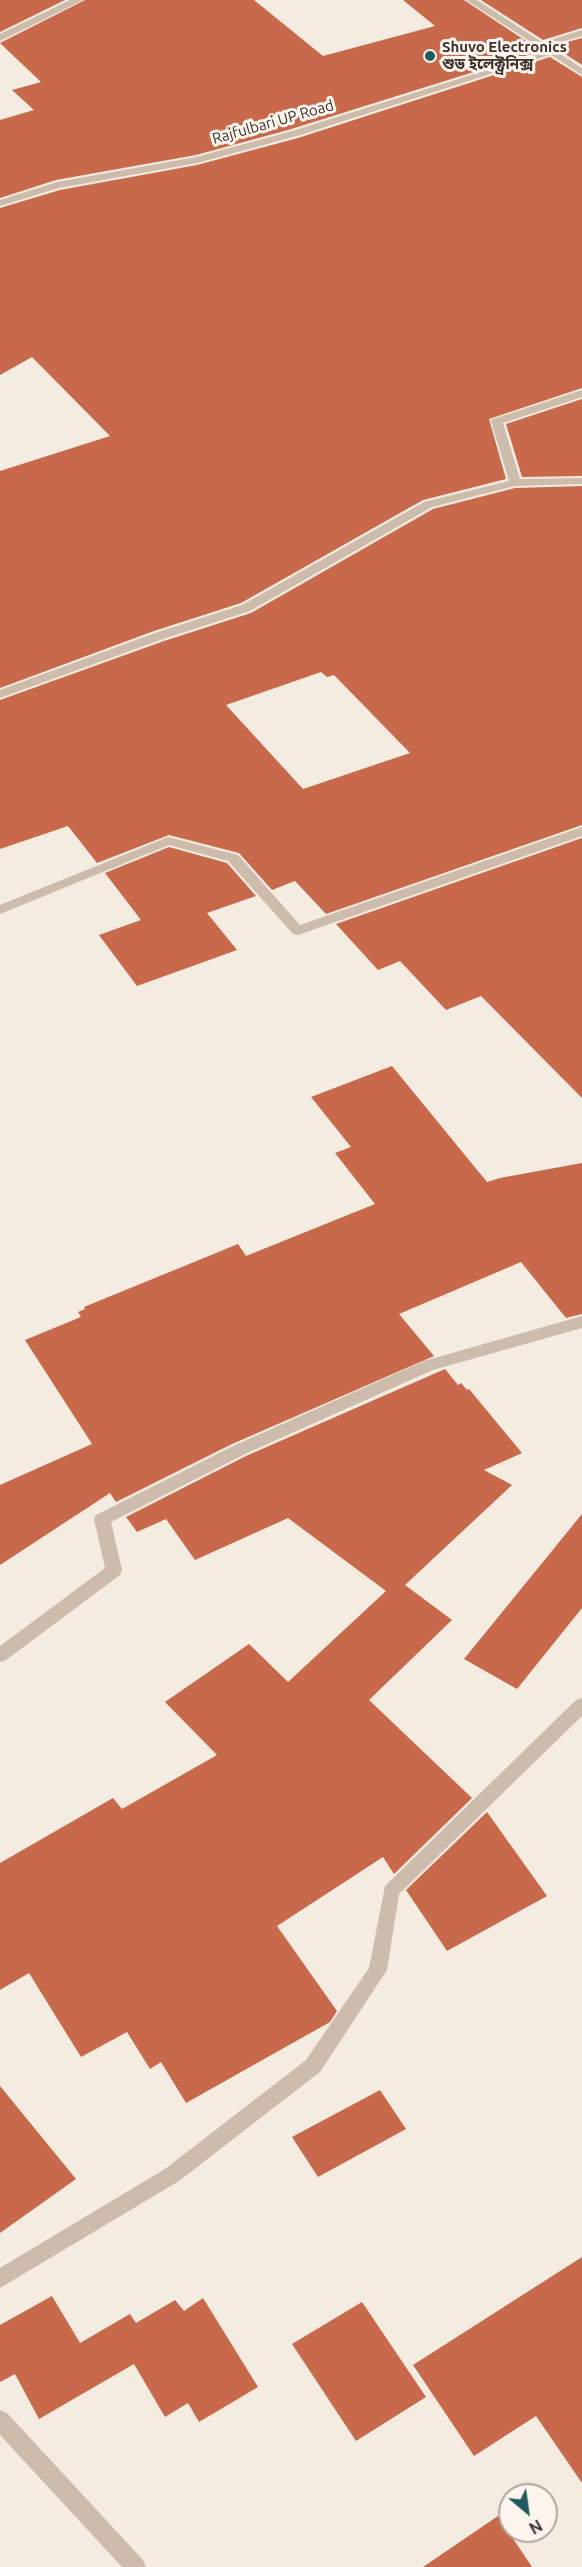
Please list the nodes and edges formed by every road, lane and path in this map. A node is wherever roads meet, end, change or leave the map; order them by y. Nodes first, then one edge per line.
1 (78, 0) edge
2 (471, 0) edge
3 (582, 33) edge
4 (0, 38) edge
5 (538, 45) junction
6 (551, 53) junction
7 (582, 72) edge
8 (0, 203) edge
9 (582, 393) edge
10 (582, 481) edge
11 (515, 483) junction
12 (0, 694) edge
13 (582, 831) edge
14 (0, 910) edge
15 (582, 1322) edge
16 (0, 1655) edge
17 (582, 1705) edge
18 (0, 2279) edge
19 (0, 2420) edge
20 (136, 2567) edge

1 - 4 street
2 - 5 street
3 - 5 street
5 - 6 street
6 - 7 street
6 - 8 street, Rajfulbari UP Road
9 - 11 street
10 - 11 street
11 - 12 street
13 - 14 street
15 - 16 street
17 - 18 street
19 - 20 street

